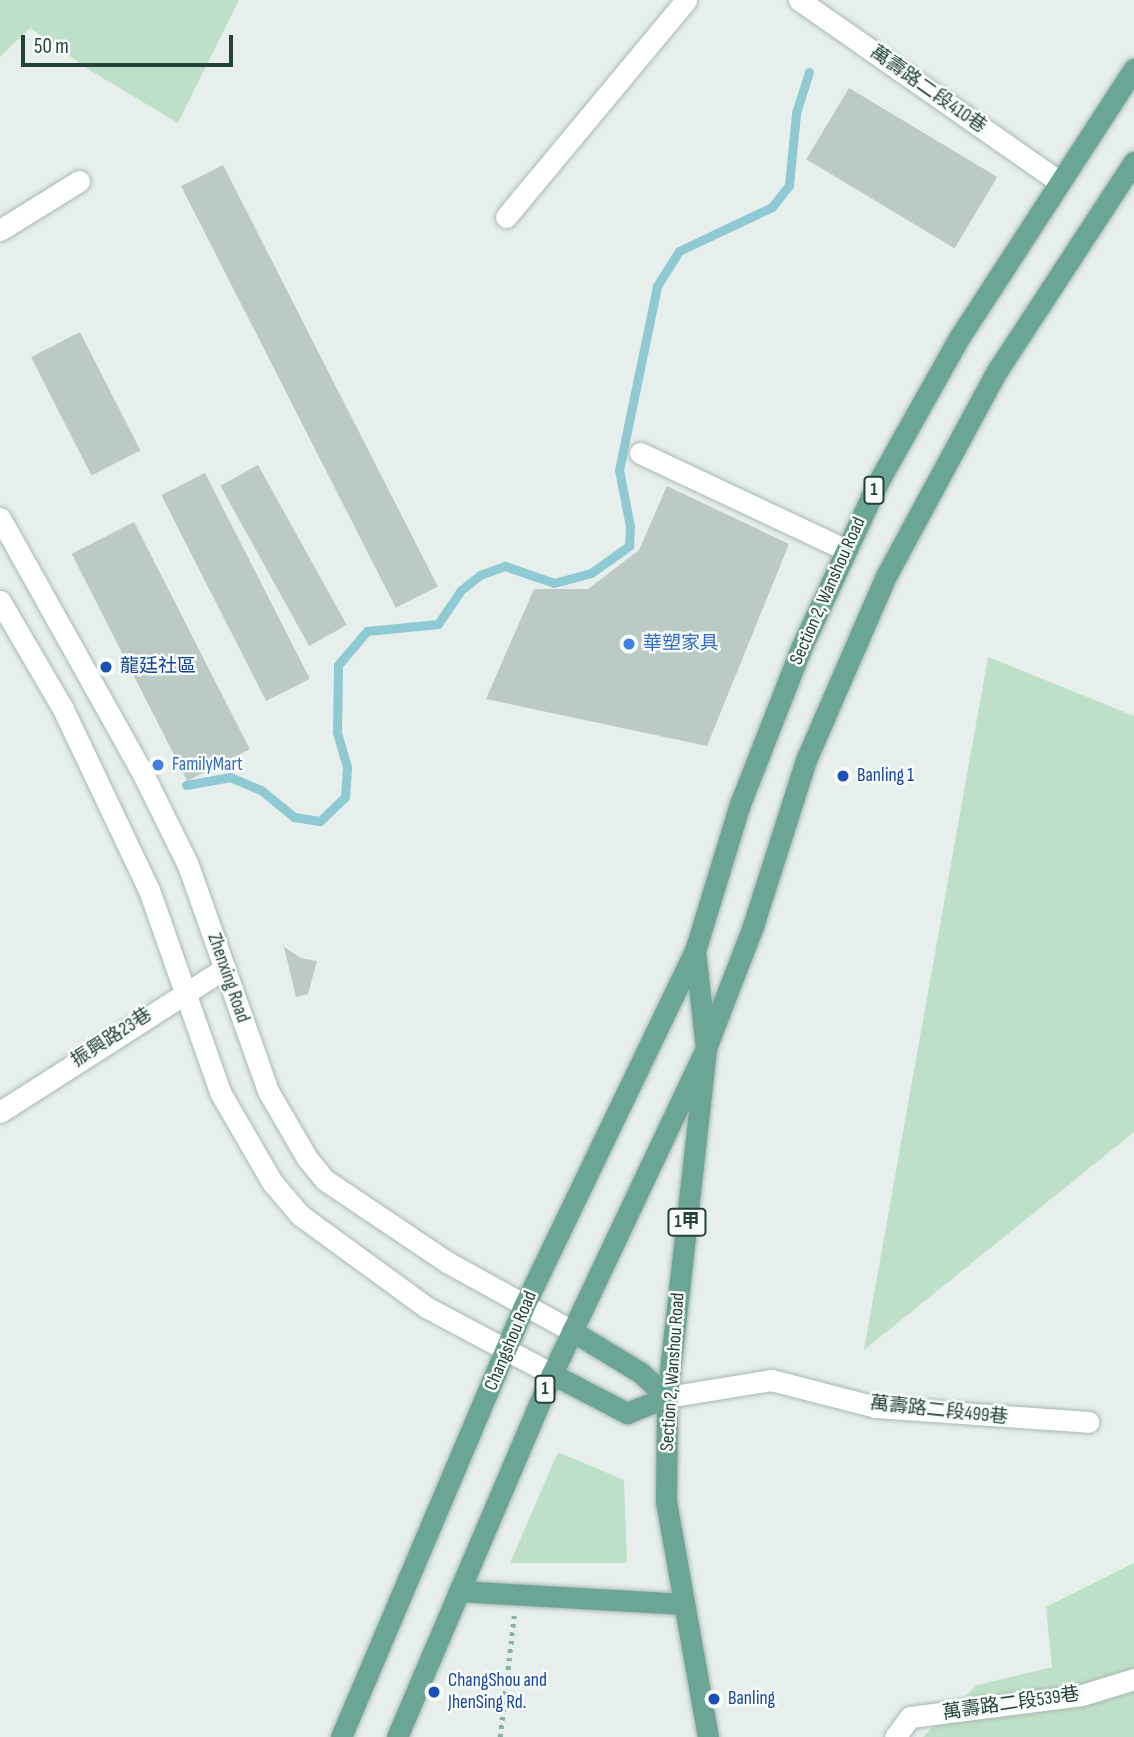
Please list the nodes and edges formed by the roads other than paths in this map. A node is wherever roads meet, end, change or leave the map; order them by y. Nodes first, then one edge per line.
1 (686, 0) edge
2 (799, 0) edge
3 (1134, 68) edge
4 (1134, 162) edge
5 (79, 181) dead end
6 (1058, 181) junction
7 (506, 217) dead end
8 (0, 230) edge
9 (640, 453) dead end
10 (0, 518) edge
11 (846, 550) junction
12 (0, 601) edge
13 (695, 951) junction
14 (225, 968) junction
15 (184, 991) junction
16 (706, 1048) junction
17 (0, 1112) edge
18 (523, 1308) junction
19 (572, 1331) junction
20 (506, 1352) junction
21 (552, 1374) junction
22 (667, 1397) junction
23 (1088, 1422) dead end
24 (459, 1591) junction
25 (683, 1604) junction
26 (1134, 1679) edge
27 (341, 1737) edge
28 (397, 1737) edge
29 (708, 1737) edge
30 (895, 1737) edge

1 - 7 street
2 - 6 street, 萬壽路二段410巷
3 - 6 main road, Section 2, Wanshou Road / 1
4 - 16 main road, Section 2, Wanshou Road / 1
5 - 8 street
6 - 11 main road, Section 2, Wanshou Road / 1
9 - 11 street
10 - 14 street, Zhenxing Road
11 - 13 main road, Section 2, Wanshou Road / 1
12 - 15 street
13 - 16 main road, Section 2, Wanshou Road / 1甲
13 - 18 main road, Changshou Road / 1
14 - 15 street, 振興路23巷
14 - 18 street, Zhenxing Road
15 - 17 street, 振興路23巷
15 - 20 street
16 - 19 main road, 1
16 - 22 main road, Section 2, Wanshou Road / 1甲
18 - 19 street, Zhenxing Road
18 - 20 main road, Changshou Road / 1
19 - 21 main road, 1
19 - 22 main road
20 - 21 street
20 - 27 main road, Changshou Road / 1
21 - 22 main road
21 - 24 main road, 1
22 - 23 street, 萬壽路二段499巷
22 - 25 main road, Section 2, Wanshou Road / 1甲
24 - 25 main road
24 - 28 main road, 1
25 - 29 main road, Section 2, Wanshou Road / 1甲
26 - 30 street, 萬壽路二段539巷

